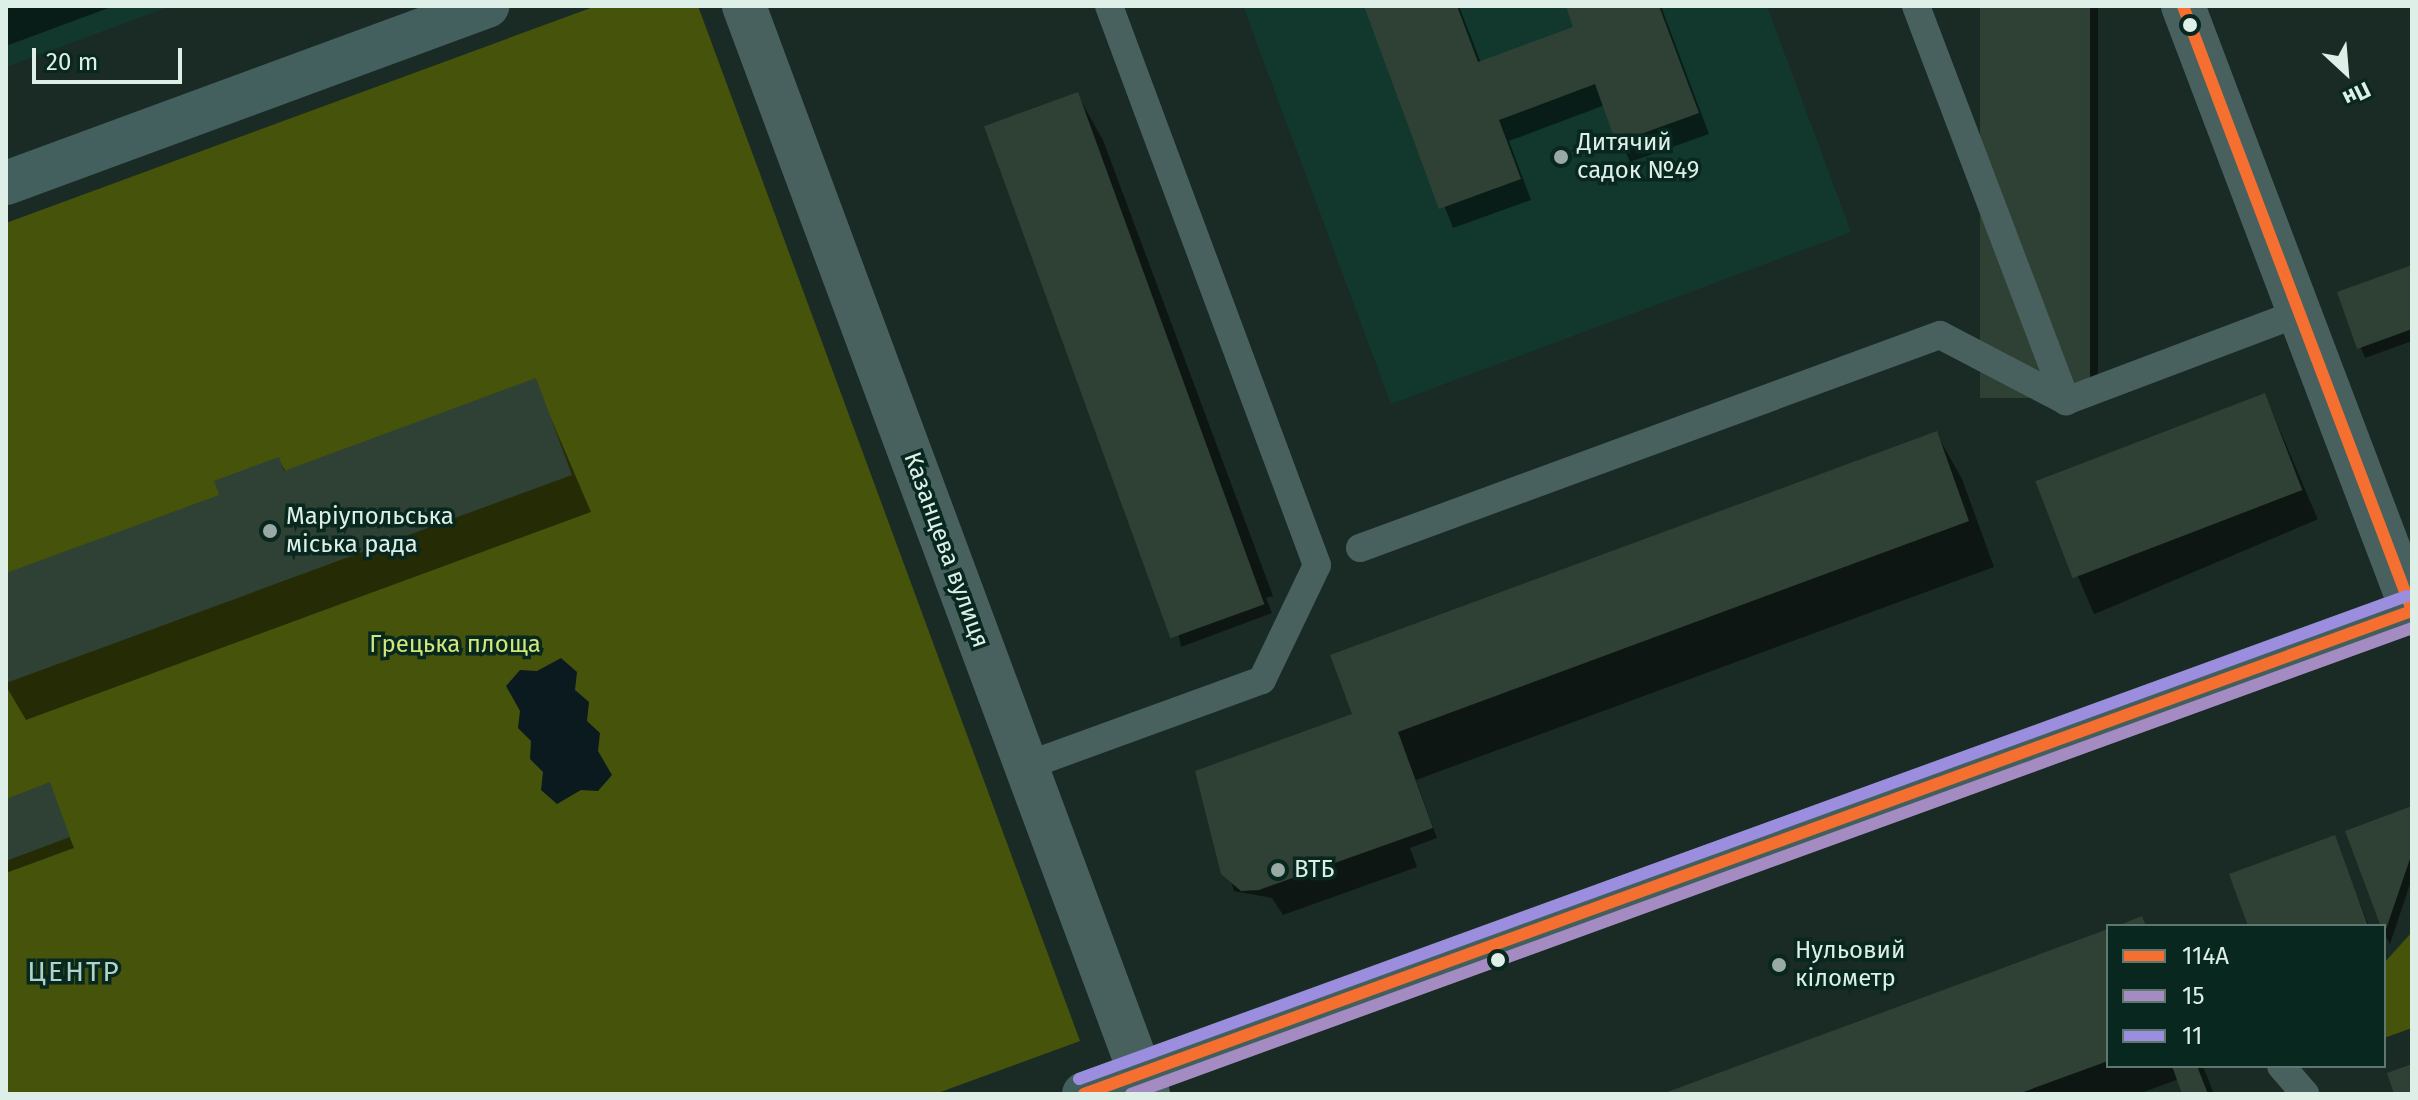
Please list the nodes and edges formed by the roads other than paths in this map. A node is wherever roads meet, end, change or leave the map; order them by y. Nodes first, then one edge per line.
1 (487, 6) edge
2 (744, 6) edge
3 (1109, 6) edge
4 (1916, 6) edge
5 (2183, 6) edge
6 (6, 183) edge
7 (2299, 313) junction
8 (2066, 401) junction
9 (1360, 548) dead end
10 (2412, 610) edge
11 (1026, 766) junction
12 (2283, 1068) edge
13 (1144, 1084) edge
14 (1084, 1094) edge
15 (2305, 1094) edge

1 - 6 main road
2 - 11 street, Казанцева вулиця
3 - 11 lane
4 - 8 lane
5 - 7 street
7 - 8 lane
7 - 10 street
8 - 9 lane
10 - 13 highway
11 - 13 street, Казанцева вулиця
12 - 15 lane
13 - 14 highway

